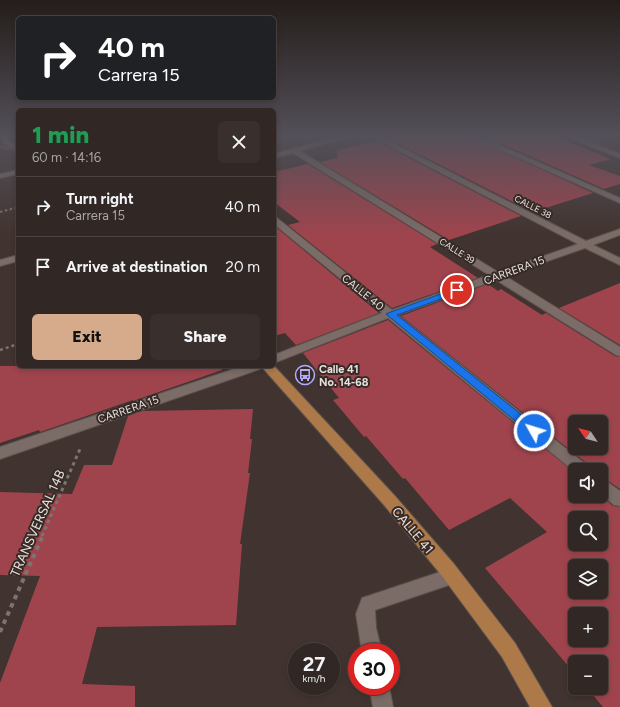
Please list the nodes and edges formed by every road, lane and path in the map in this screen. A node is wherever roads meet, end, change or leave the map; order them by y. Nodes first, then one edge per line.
1 (324, 169) edge
2 (437, 169) edge
3 (547, 169) edge
4 (16, 172) edge
5 (0, 176) edge
6 (620, 201) edge
7 (16, 209) edge
8 (0, 212) edge
9 (276, 222) edge
10 (620, 232) edge
11 (585, 244) junction
12 (16, 259) edge
13 (620, 262) edge
14 (0, 263) edge
15 (498, 276) junction
16 (390, 314) junction
17 (16, 345) edge
18 (0, 350) edge
19 (620, 352) edge
20 (276, 359) edge
21 (250, 368) edge
22 (269, 368) edge
23 (92, 421) junction
24 (0, 453) edge
25 (573, 463) edge
26 (608, 491) edge
27 (620, 500) edge
28 (452, 576) junction
29 (0, 632) edge
30 (370, 643) edge
31 (381, 695) edge
32 (383, 707) edge
33 (542, 707) edge

1 - 15 street, CALLE 39
2 - 11 street, CALLE 38
3 - 6 street
4 - 5 street
7 - 8 path
9 - 16 street, CALLE 40
10 - 11 street, CARRERA 15
11 - 13 street, CALLE 38
11 - 15 street, CARRERA 15
12 - 14 street
15 - 16 street, CARRERA 15
15 - 19 street, CALLE 39
16 - 20 street, CARRERA 15
16 - 25 street, CALLE 40
17 - 18 path
21 - 23 street, CARRERA 15
22 - 28 main road, CALLE 41
23 - 24 street, CARRERA 15
23 - 29 path, TRANSVERSAL 14B
26 - 27 street
28 - 30 street
28 - 33 main road, CALLE 41
31 - 32 street

